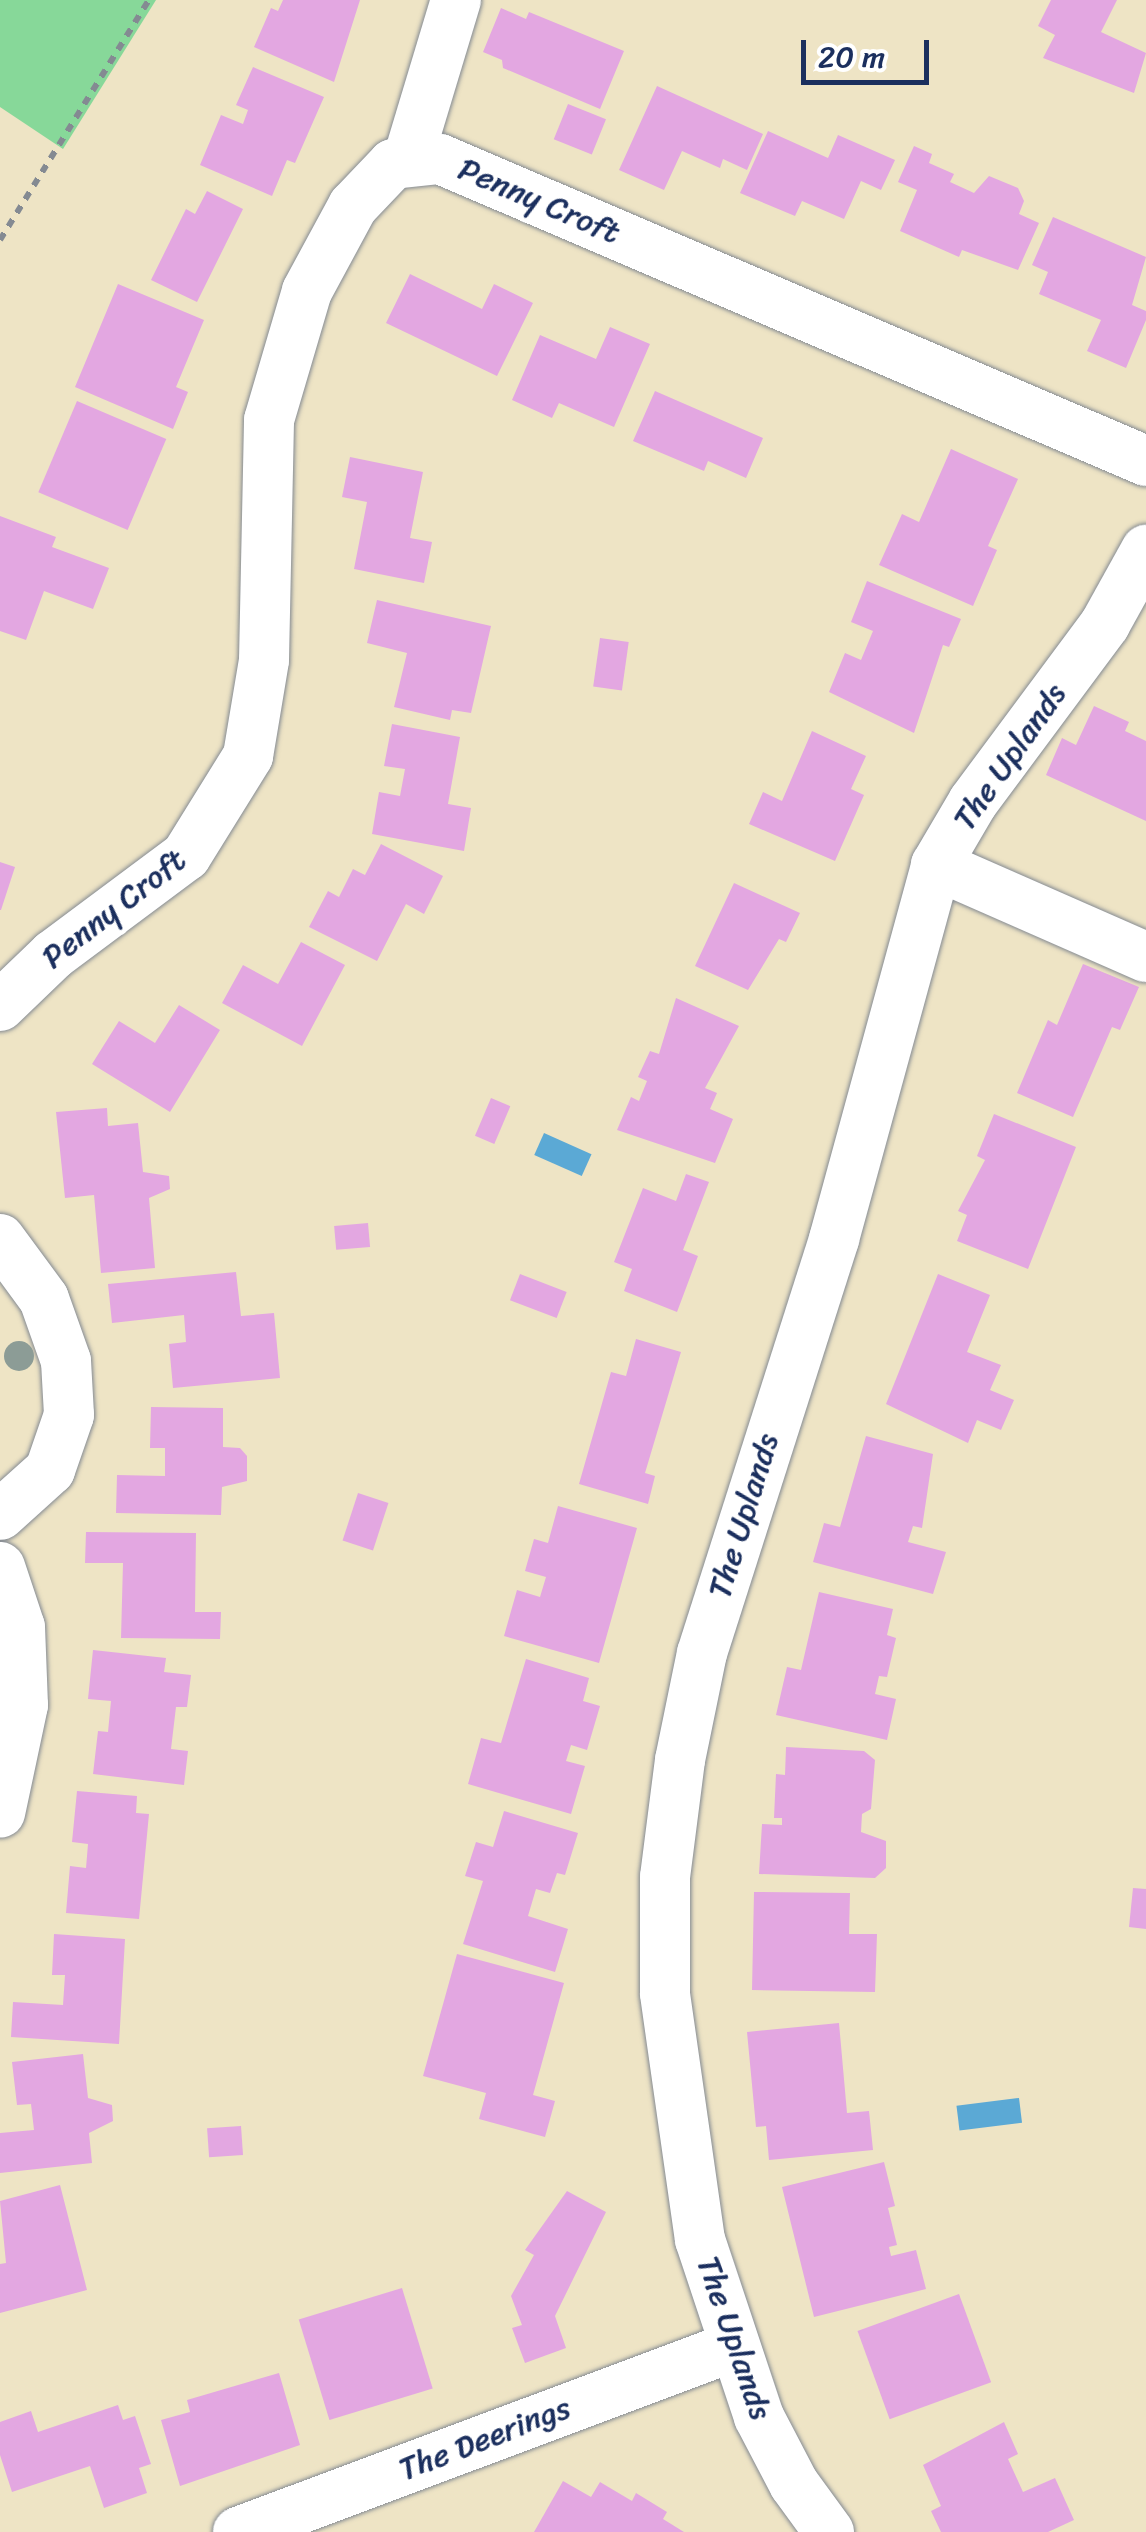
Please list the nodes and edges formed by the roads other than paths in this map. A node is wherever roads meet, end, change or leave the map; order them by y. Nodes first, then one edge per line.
1 (456, 0) edge
2 (408, 159) junction
3 (1146, 461) edge
4 (1146, 550) edge
5 (936, 865) junction
6 (1146, 957) edge
7 (0, 1006) edge
8 (0, 1239) edge
9 (0, 1515) edge
10 (0, 1567) edge
11 (0, 1813) edge
12 (732, 2346) junction
13 (238, 2532) edge
14 (829, 2532) edge

1 - 2 street
2 - 3 street, Penny Croft
2 - 7 street, Penny Croft
4 - 5 street, The Uplands
5 - 6 street
5 - 12 street, The Uplands
8 - 9 street
10 - 11 street
12 - 13 street, The Deerings
12 - 14 street, The Uplands

